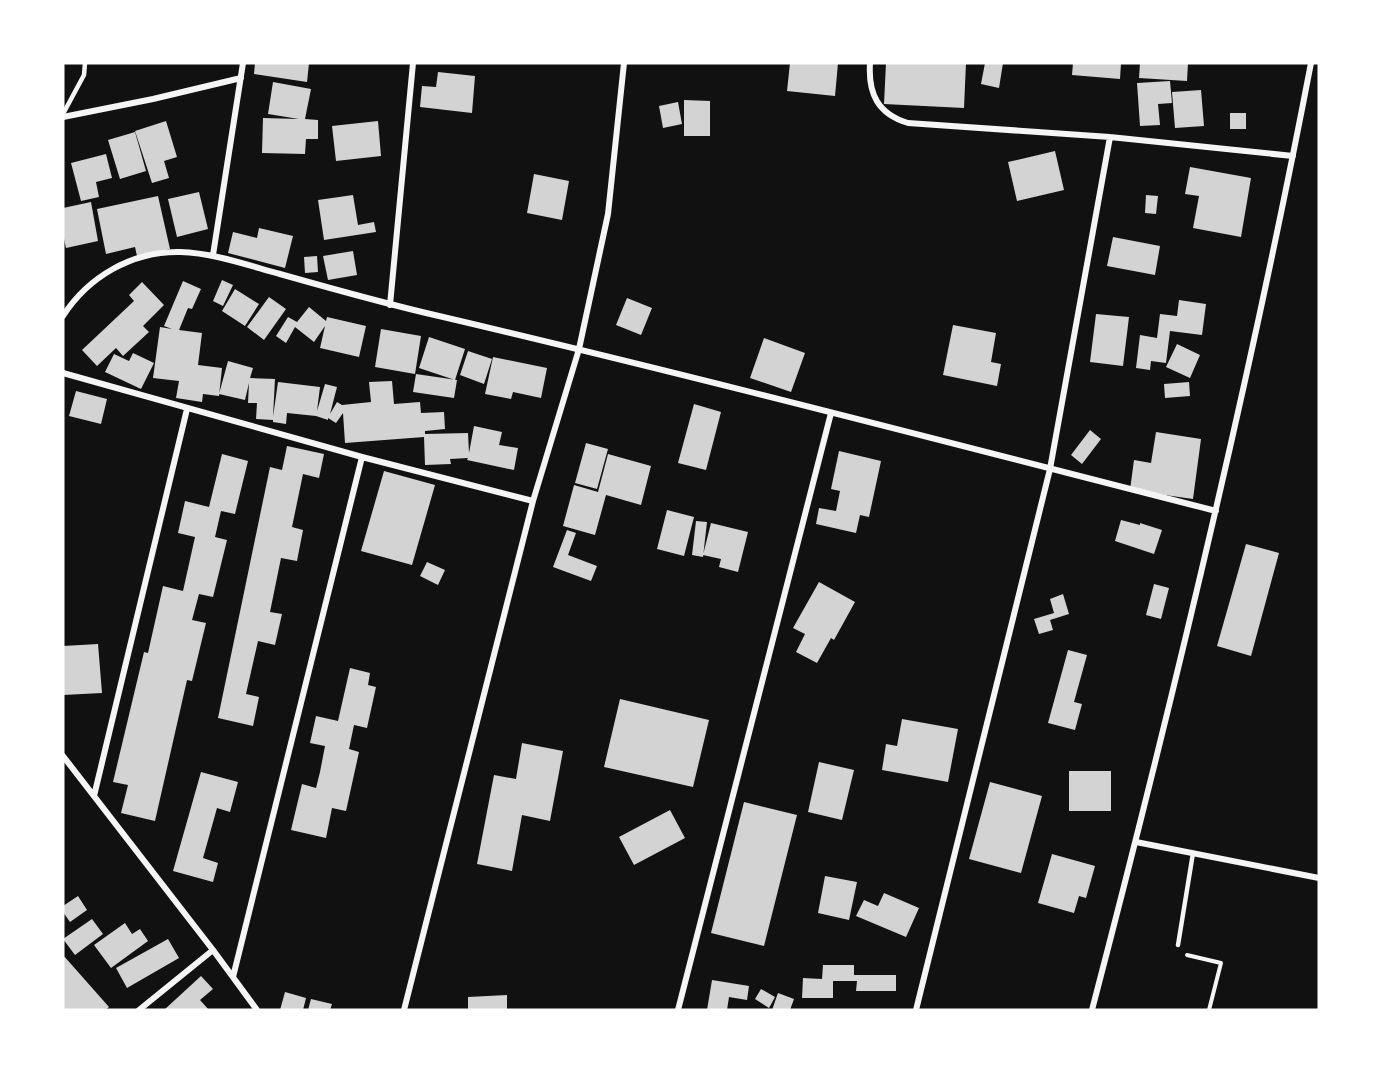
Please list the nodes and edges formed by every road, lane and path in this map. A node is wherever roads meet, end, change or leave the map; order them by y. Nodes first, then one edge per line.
1 (85, 63) edge
2 (243, 63) edge
3 (413, 63) edge
4 (624, 63) edge
5 (870, 63) edge
6 (1311, 63) edge
7 (242, 78) junction
8 (63, 116) edge
9 (1110, 137) junction
10 (1293, 156) junction
11 (213, 255) junction
12 (390, 304) junction
13 (63, 316) edge
14 (579, 349) junction
15 (63, 373) edge
16 (187, 409) junction
17 (831, 413) junction
18 (362, 457) junction
19 (1050, 469) junction
20 (533, 501) junction
21 (1216, 511) junction
22 (63, 756) edge
23 (94, 796) junction
24 (1136, 842) junction
25 (1193, 853) junction
26 (1319, 878) edge
27 (1178, 945) joint
28 (213, 950) junction
29 (233, 977) junction
30 (139, 1010) edge
31 (257, 1010) edge
32 (404, 1010) edge
33 (678, 1010) edge
34 (916, 1010) edge
35 (1092, 1010) edge
36 (1209, 1010) edge

1 - 8 lane
2 - 7 street
3 - 12 street
4 - 14 street
5 - 9 street
6 - 10 street
7 - 8 street
7 - 11 street
9 - 10 street
9 - 19 street
10 - 21 street
11 - 12 street
11 - 13 street
12 - 14 street
14 - 17 street
14 - 20 street
15 - 16 street
16 - 18 street
16 - 23 street
17 - 19 street
17 - 33 street
18 - 20 street
18 - 29 street
19 - 21 street
19 - 34 street
20 - 32 street
21 - 24 street
22 - 23 street
23 - 28 street
24 - 25 street
24 - 35 street
25 - 26 street
25 - 27 lane
27 - 36 path
28 - 29 street
28 - 30 street
29 - 31 street

